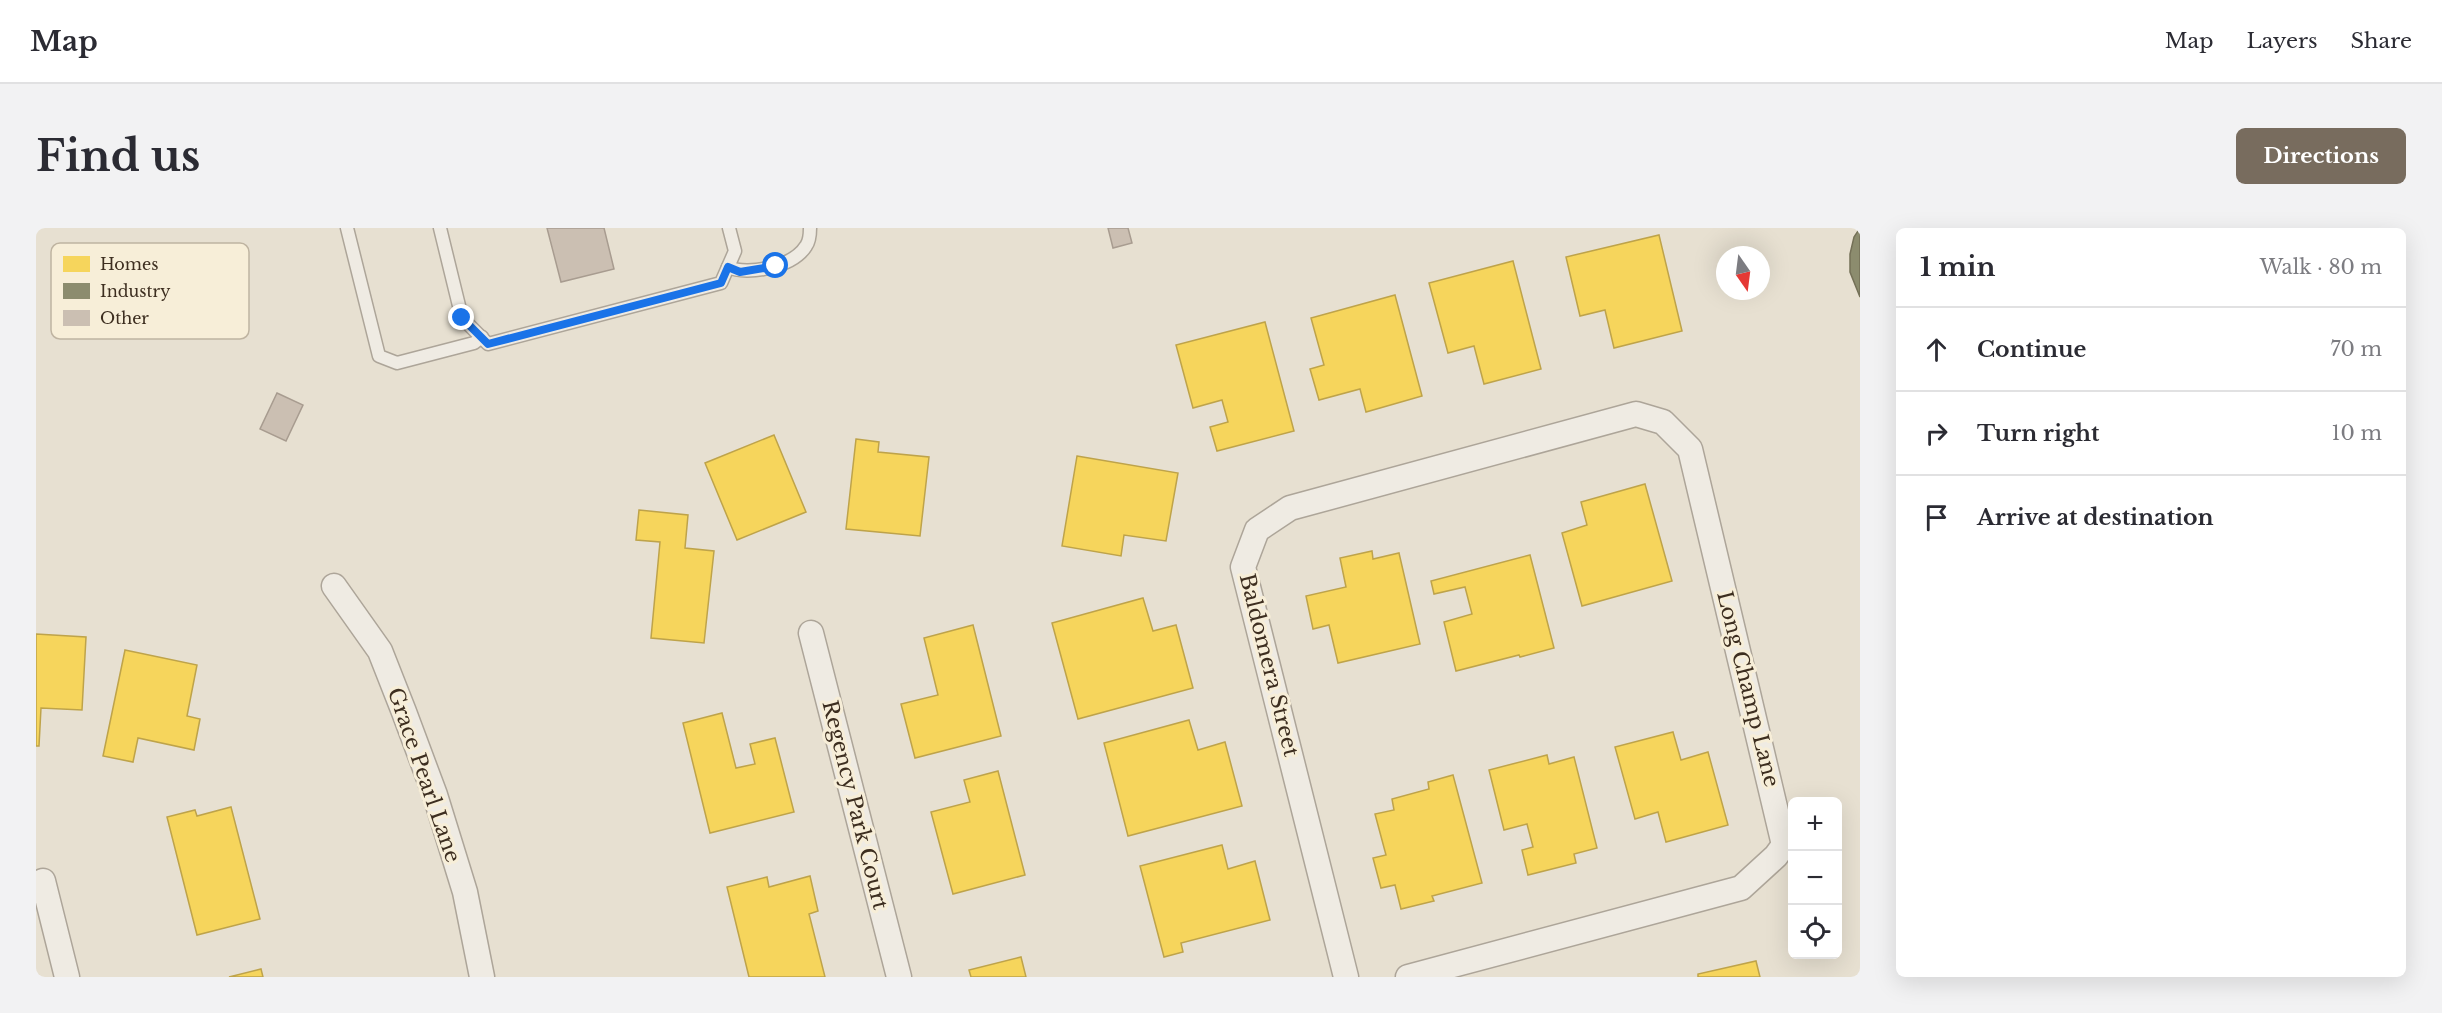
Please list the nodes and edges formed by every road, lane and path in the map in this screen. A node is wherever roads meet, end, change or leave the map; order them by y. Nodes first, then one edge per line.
1 (347, 228) edge
2 (440, 228) edge
3 (729, 228) edge
4 (810, 228) edge
5 (728, 267) junction
6 (482, 337) junction
7 (1636, 414) joint
8 (334, 586) dead end
9 (810, 633) dead end
10 (40, 882) edge
11 (66, 977) edge
12 (482, 977) edge
13 (899, 977) edge
14 (1346, 977) edge
15 (1408, 977) edge

1 - 6 lane
2 - 6 lane
3 - 5 lane
4 - 5 lane
5 - 6 lane
7 - 14 street, Baldomera Street
7 - 15 street, Long Champ Lane
8 - 12 street, Grace Pearl Lane
9 - 13 street, Regency Park Court
10 - 11 street

